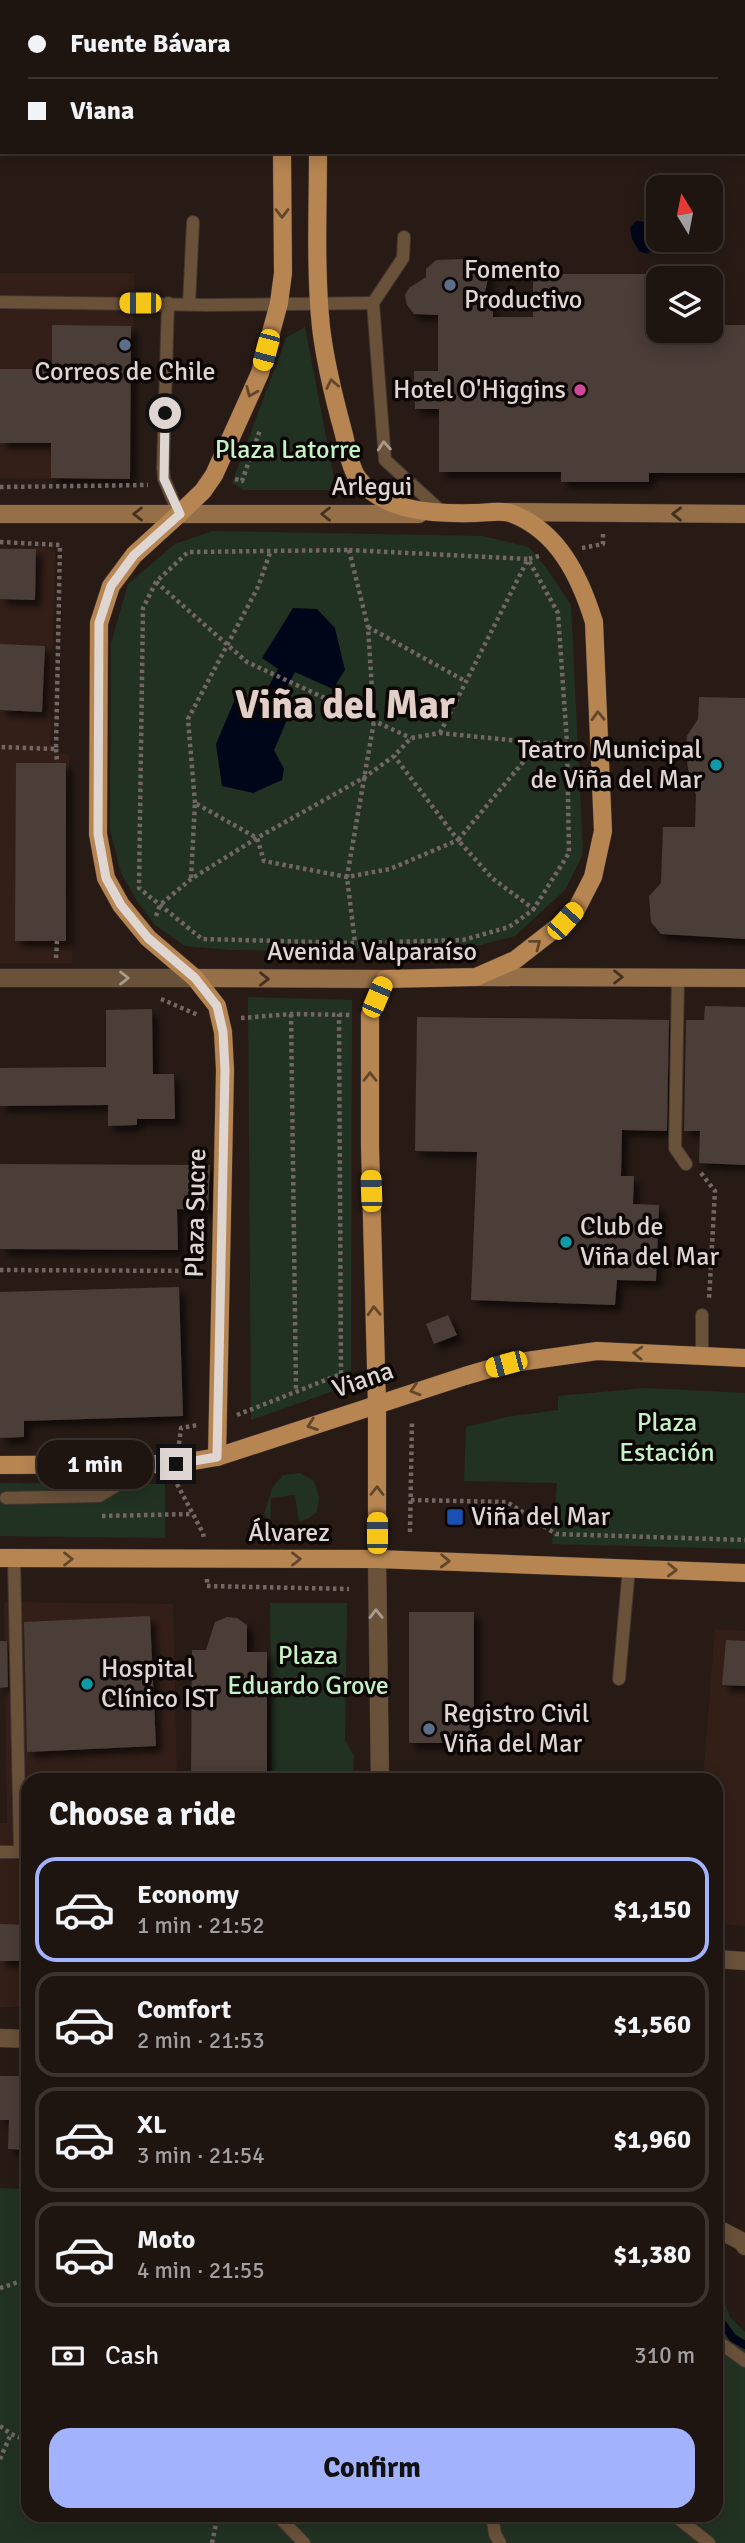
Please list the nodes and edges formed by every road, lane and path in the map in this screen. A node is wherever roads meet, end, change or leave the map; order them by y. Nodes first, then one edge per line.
1 (282, 154) edge
2 (318, 154) edge
3 (192, 222) dead end
4 (404, 237) dead end
5 (0, 302) edge
6 (168, 303) junction
7 (279, 303) junction
8 (319, 303) junction
9 (373, 303) junction
10 (189, 304) junction
11 (214, 475) junction
12 (164, 479) junction
13 (242, 481) dead end
14 (0, 487) edge
15 (508, 512) junction
16 (604, 513) junction
17 (0, 514) edge
18 (180, 514) junction
19 (443, 514) junction
20 (745, 514) edge
21 (0, 542) edge
22 (271, 550) junction
23 (349, 550) junction
24 (561, 552) junction
25 (528, 559) junction
26 (156, 582) junction
27 (368, 627) junction
28 (228, 647) junction
29 (466, 681) junction
30 (374, 721) junction
31 (440, 733) junction
32 (411, 738) junction
33 (540, 743) junction
34 (567, 743) junction
35 (0, 747) edge
36 (56, 749) junction
37 (394, 756) junction
38 (57, 763) dead end
39 (365, 777) junction
40 (195, 803) junction
41 (257, 838) junction
42 (458, 840) junction
43 (347, 877) junction
44 (191, 879) junction
45 (160, 905) junction
46 (533, 910) junction
47 (565, 921) junction
48 (148, 938) junction
49 (355, 943) junction
50 (476, 977) junction
51 (0, 978) edge
52 (195, 978) junction
53 (678, 978) junction
54 (745, 978) edge
55 (385, 979) junction
56 (154, 996) dead end
57 (291, 1014) junction
58 (339, 1014) junction
59 (370, 1015) junction
60 (221, 1020) junction
61 (686, 1164) dead end
62 (0, 1270) edge
63 (222, 1271) junction
64 (702, 1315) dead end
65 (702, 1357) junction
66 (745, 1358) edge
67 (296, 1391) junction
68 (377, 1404) junction
69 (218, 1421) junction
70 (412, 1422) dead end
71 (181, 1428) dead end
72 (217, 1457) junction
73 (0, 1465) edge
74 (151, 1465) junction
75 (6, 1498) dead end
76 (411, 1500) junction
77 (410, 1532) dead end
78 (745, 1541) edge
79 (7, 1559) edge
80 (377, 1559) junction
81 (629, 1568) junction
82 (745, 1573) edge
83 (620, 1679) dead end
84 (380, 1773) edge
85 (21, 1801) edge
86 (0, 1852) edge
87 (21, 1853) edge
88 (723, 1959) edge
89 (745, 1961) edge
90 (0, 2038) edge
91 (21, 2039) edge
92 (723, 2232) edge
93 (745, 2246) edge
94 (21, 2281) edge
95 (0, 2288) edge
96 (723, 2345) edge
97 (745, 2361) edge
98 (0, 2426) edge
99 (11, 2434) junction
100 (21, 2438) edge
101 (0, 2459) edge
102 (216, 2522) edge
103 (284, 2522) edge
104 (493, 2522) edge
105 (683, 2522) edge
106 (212, 2543) edge
107 (304, 2543) edge
108 (500, 2543) edge
109 (709, 2543) edge

1 -> 7 main road
2 - 8 main road
3 - 10 lane
4 - 9 lane
5 - 6 lane
6 - 10 lane
6 - 12 lane
7 - 8 lane
7 - 10 lane
7 -> 11 main road
8 - 9 lane
19 -> 8 main road
19 -> 9 lane
11 - 13 path
11 - 18 main road
12 - 14 path
12 - 18 lane
15 - 16 main road, Arlegui
15 - 19 main road, Arlegui
15 - 24 main road
20 -> 16 main road, Arlegui
16 - 24 path
18 -> 17 main road, Arlegui
19 -> 18 main road, Arlegui
18 - 48 main road, Plaza Sucre
21 - 36 path
22 - 23 path
22 - 26 path
22 - 28 path
23 - 25 path
23 - 27 path
24 - 25 path
47 -> 24 main road
25 - 29 path
25 - 34 path
26 - 28 path
26 - 45 path
27 - 29 path
27 - 30 path
28 - 30 path
28 - 40 path
29 - 31 path
30 - 32 path
30 - 39 path
31 - 32 path
31 - 33 path
32 - 37 path
33 - 34 path
33 - 42 path
34 - 46 path
35 - 36 path
36 - 38 path
37 - 39 path
37 - 42 path
39 - 41 path
39 - 43 path
40 - 41 path
40 - 44 path
41 - 43 path
41 - 44 path
42 - 43 path
42 - 46 path
43 - 49 path
44 - 45 path
45 - 48 path
45 - 49 path
46 - 47 path
46 - 49 path
50 -> 47 main road
48 - 52 main road, Plaza Sucre
50 -> 53 main road, Avenida Valparaíso
50 - 55 main road, Avenida Valparaíso
51 -> 52 street, Avenida Valparaíso
52 -> 55 main road, Avenida Valparaíso
52 - 60 main road, Plaza Sucre
53 - 54 main road, Avenida Valparaíso
53 - 61 lane
55 - 59 main road
56 - 60 path
57 - 58 path
57 - 60 path
57 - 67 path
58 - 59 path
58 - 67 path
68 -> 59 main road
60 - 63 main road, Plaza Sucre
62 - 63 path
63 - 69 main road, Plaza Sucre
64 - 65 lane
65 - 66 main road, Viana
65 -> 68 main road, Viana
67 - 69 path
68 -> 72 main road, Viana
80 -> 68 main road
69 - 71 path
69 - 72 main road, Plaza Sucre
70 - 76 path
72 - 74 main road, Viana
73 - 74 main road, Viana
74 - 75 lane
76 - 77 path
76 - 78 path
79 -> 80 main road, Álvarez
79 - 85 lane
80 -> 81 main road, Álvarez
84 -> 80 street
81 -> 82 main road, Álvarez
81 - 83 lane
86 - 87 lane
88 - 89 street
90 - 91 street
92 - 93 street
94 - 95 path
96 - 97 lane
98 - 99 path
99 - 100 path
99 - 101 path
102 - 106 path
103 - 107 lane
104 - 108 lane
105 - 109 lane

